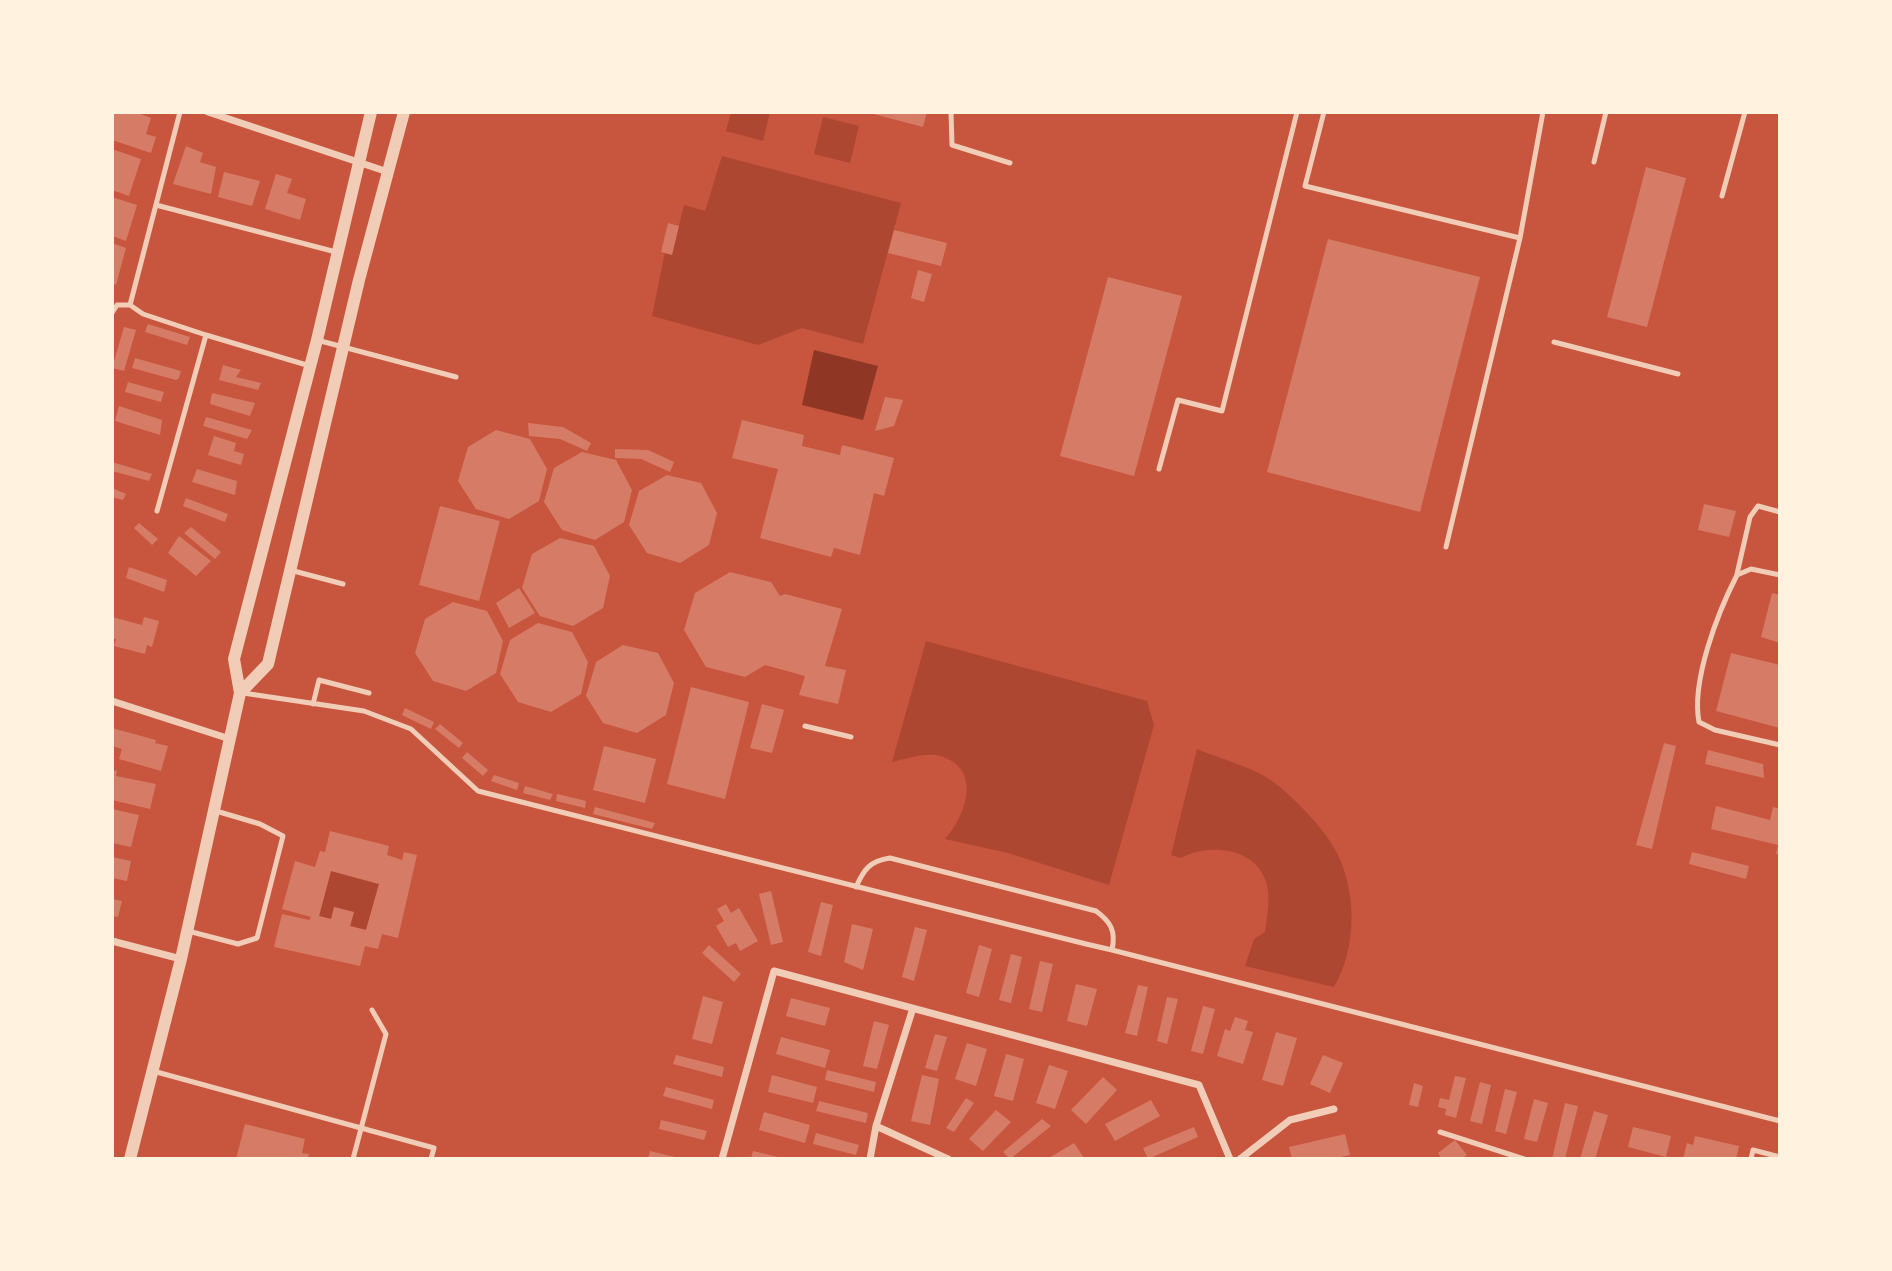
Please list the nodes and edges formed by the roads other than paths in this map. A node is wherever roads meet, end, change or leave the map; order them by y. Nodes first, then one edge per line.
1 (180, 112) edge
2 (208, 112) edge
3 (371, 112) edge
4 (404, 112) edge
5 (951, 112) edge
6 (1297, 112) edge
7 (1324, 112) edge
8 (1543, 112) edge
9 (1606, 112) edge
10 (1745, 112) edge
11 (1594, 162) dead end
12 (1010, 163) dead end
13 (358, 164) junction
14 (388, 172) junction
15 (1722, 197) dead end
16 (156, 205) junction
17 (1520, 238) junction
18 (337, 252) junction
19 (115, 304) edge
20 (131, 304) junction
21 (112, 313) edge
22 (206, 335) junction
23 (317, 340) junction
24 (1555, 342) dead end
25 (343, 346) junction
26 (310, 366) junction
27 (1678, 374) dead end
28 (456, 377) dead end
29 (1159, 469) dead end
30 (157, 511) dead end
31 (1780, 512) edge
32 (1446, 547) dead end
33 (290, 570) junction
34 (1737, 575) junction
35 (1780, 575) edge
36 (343, 584) dead end
37 (240, 693) junction
38 (369, 693) dead end
39 (112, 701) edge
40 (313, 704) junction
41 (805, 726) dead end
42 (851, 737) dead end
43 (230, 739) junction
44 (1780, 745) edge
45 (214, 810) junction
46 (856, 887) junction
47 (188, 931) junction
48 (112, 941) edge
49 (1112, 950) junction
50 (181, 959) junction
51 (913, 1008) junction
52 (372, 1010) dead end
53 (153, 1070) junction
54 (1334, 1108) dead end
55 (1780, 1121) edge
56 (876, 1126) junction
57 (362, 1128) junction
58 (1440, 1132) dead end
59 (1780, 1157) edge
60 (130, 1159) edge
61 (353, 1159) edge
62 (431, 1159) edge
63 (722, 1159) edge
64 (870, 1159) edge
65 (948, 1159) edge
66 (1230, 1159) edge
67 (1240, 1159) edge
68 (1524, 1159) edge
69 (1751, 1159) edge

1 - 16 lane
2 - 13 street
3 - 13 street
4 - 14 street
5 - 12 lane
6 - 29 lane
7 - 17 lane
8 - 17 lane
9 - 11 lane
10 - 15 lane
13 - 14 street
13 - 18 street
14 - 25 street
16 - 18 lane
16 - 20 lane
17 - 32 lane
18 - 23 street
19 - 20 lane
19 - 21 lane
20 - 22 lane
22 - 26 lane
22 - 30 lane
23 - 25 lane
23 - 26 street
24 - 27 lane
25 - 28 lane
25 - 33 street
26 - 37 street
31 - 34 lane
33 - 36 lane
33 - 37 street
34 - 35 lane
34 - 44 lane
37 - 40 lane
37 - 43 street
38 - 40 lane
39 - 43 street
40 - 46 lane
41 - 42 lane
43 - 45 street
45 - 47 street
45 - 47 lane
46 - 49 lane
46 - 49 lane
47 - 50 street
48 - 50 street
49 - 55 lane
50 - 53 street
51 - 56 street
51 - 63 street
51 - 66 street
52 - 57 lane
53 - 57 lane
53 - 60 street
54 - 67 street
56 - 64 street
56 - 65 street
57 - 61 lane
57 - 62 lane
58 - 68 lane
59 - 69 lane

